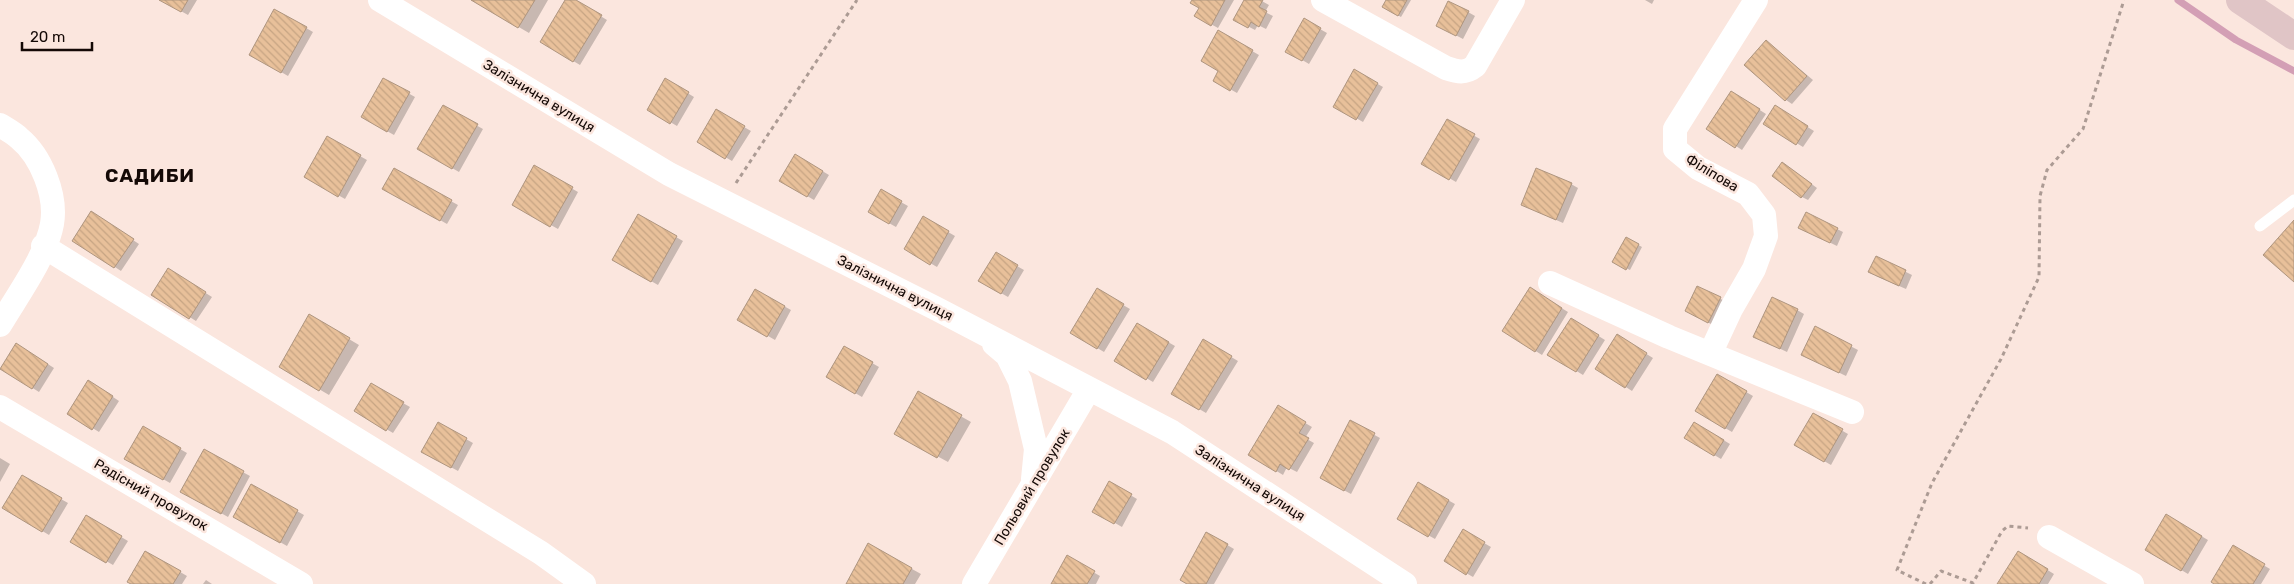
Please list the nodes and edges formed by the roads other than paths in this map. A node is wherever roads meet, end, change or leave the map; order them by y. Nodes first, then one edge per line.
1 (380, 0) edge
2 (1323, 0) edge
3 (1513, 0) edge
4 (1756, 0) edge
5 (2240, 0) edge
6 (2294, 36) edge
7 (0, 125) edge
8 (2294, 200) edge
9 (2260, 226) dead end
10 (43, 246) junction
11 (1550, 283) dead end
12 (0, 326) edge
13 (979, 331) junction
14 (1711, 352) junction
15 (1089, 389) junction
16 (0, 407) edge
17 (1852, 412) dead end
18 (1032, 486) junction
19 (2049, 538) road end
20 (302, 584) edge
21 (584, 584) edge
22 (974, 584) edge
23 (1405, 584) edge
24 (2132, 584) edge

1 - 13 street, Залізнична вулиця
2 - 3 street
4 - 14 street, Філіпова
5 - 6 main road
7 - 10 street
8 - 9 lane
10 - 12 street
10 - 21 street
11 - 14 street
13 - 15 street, Залізнична вулиця
13 - 18 street
14 - 17 street
15 - 18 street, Польовий провулок
15 - 23 street, Залізнична вулиця
16 - 20 street, Радісний провулок
18 - 22 street, Польовий провулок
19 - 24 street

